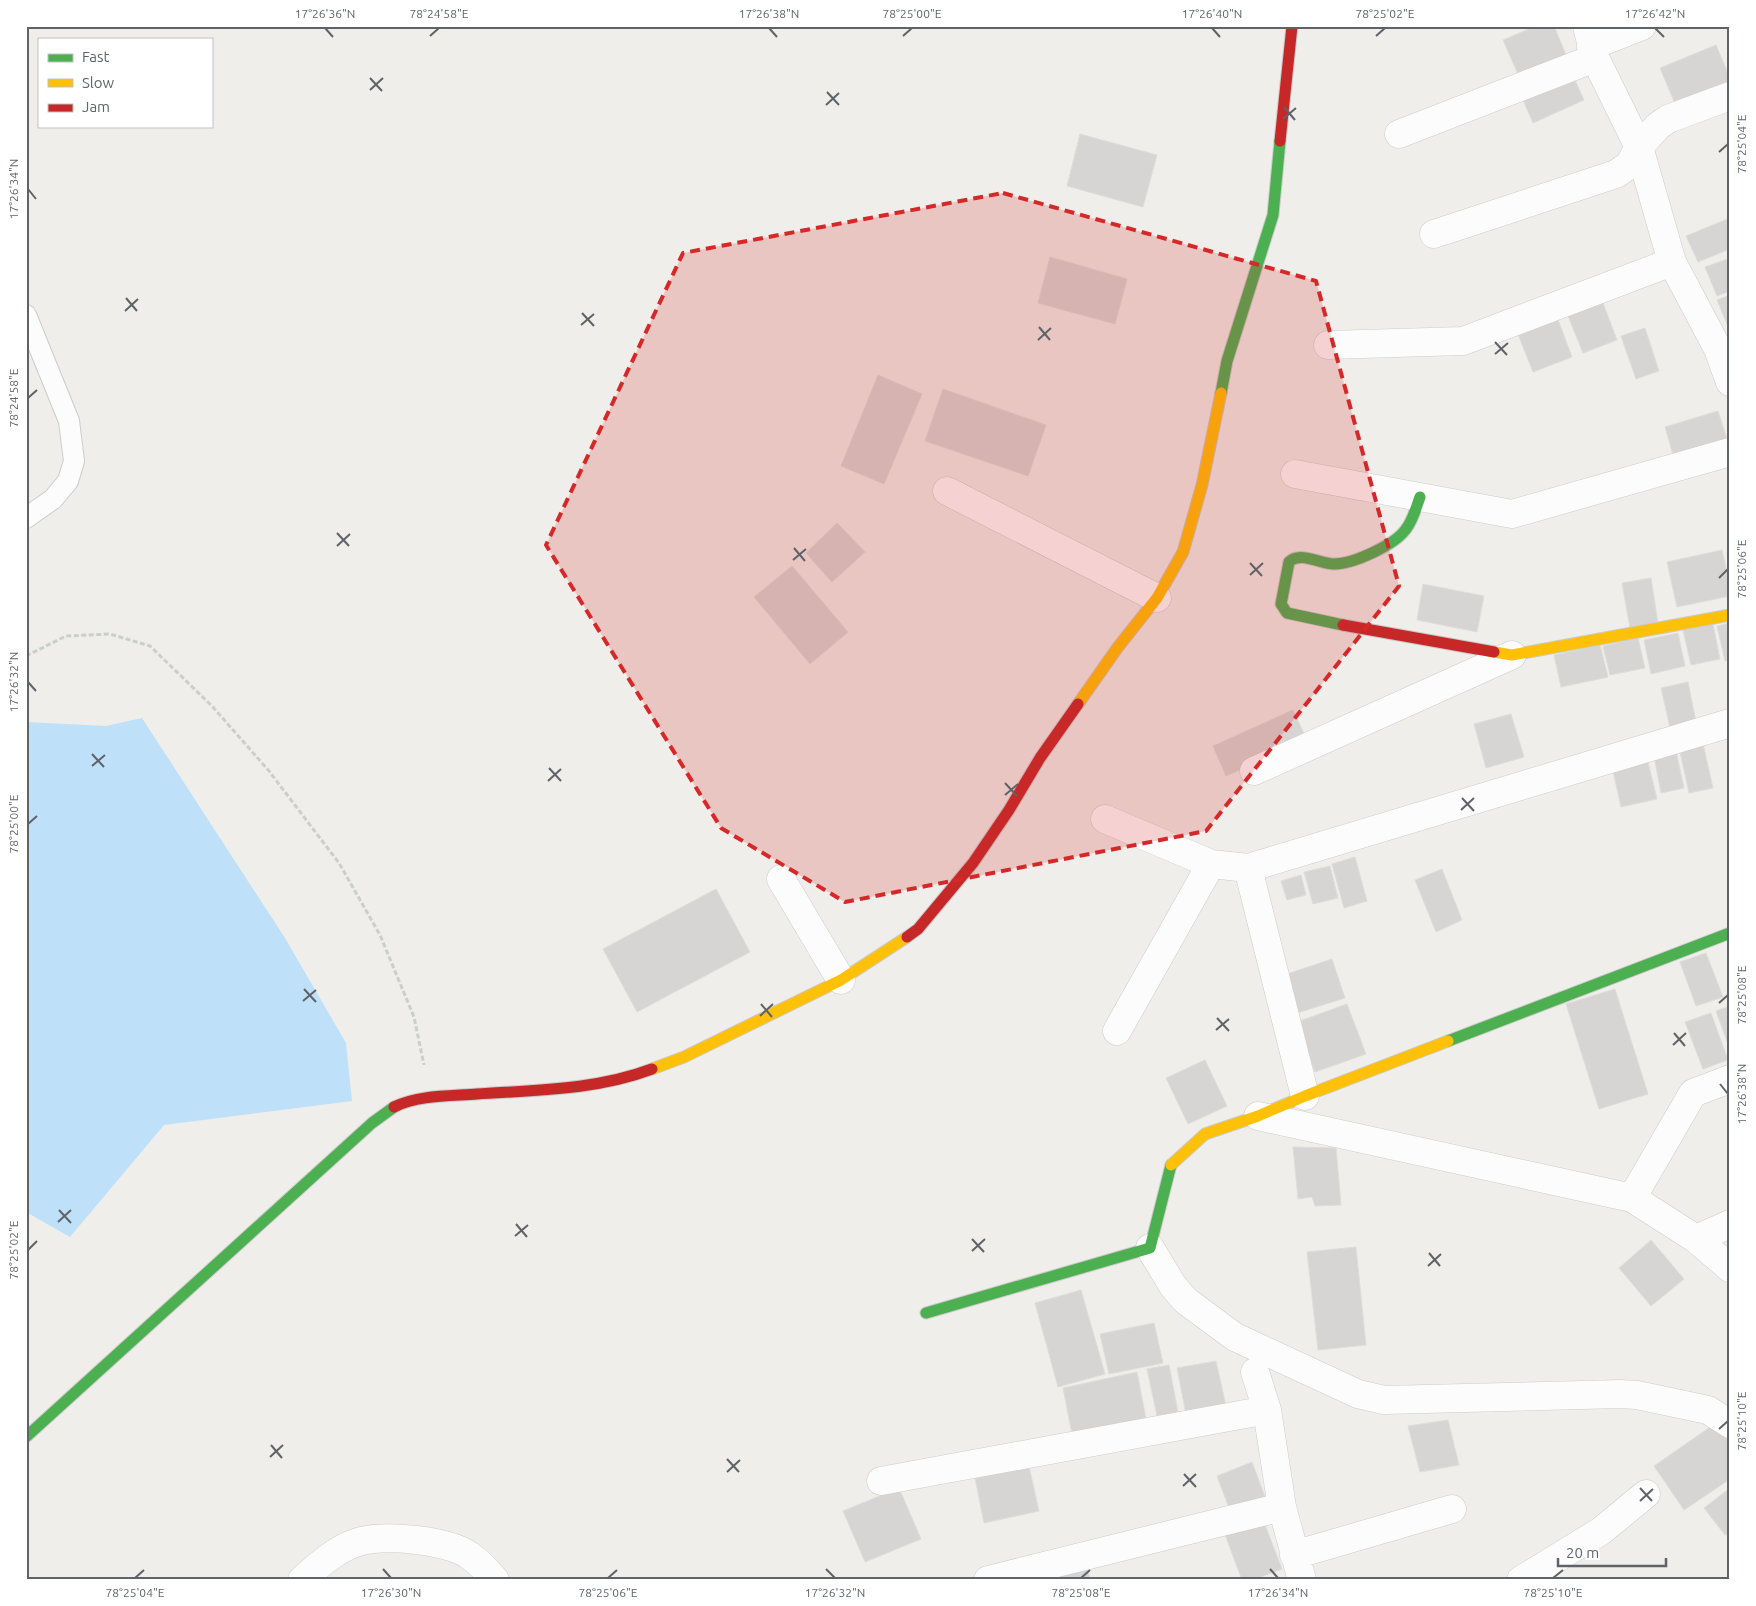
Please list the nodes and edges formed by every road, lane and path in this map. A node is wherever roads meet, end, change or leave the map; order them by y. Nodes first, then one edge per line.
1 (1292, 26) edge
2 (1642, 26) edge
3 (1591, 43) edge
4 (1730, 96) edge
5 (1399, 134) dead end
6 (1639, 147) junction
7 (1434, 234) dead end
8 (1672, 262) junction
9 (26, 315) edge
10 (1328, 344) dead end
11 (1724, 347) edge
12 (1730, 382) edge
13 (1730, 452) edge
14 (1295, 474) dead end
15 (946, 491) dead end
16 (1420, 497) junction
17 (26, 518) edge
18 (1157, 598) junction
19 (1730, 615) edge
20 (1512, 655) junction
21 (26, 656) edge
22 (1730, 723) edge
23 (1254, 771) dead end
24 (1105, 819) dead end
25 (1211, 864) junction
26 (1248, 868) junction
27 (781, 879) dead end
28 (1730, 933) edge
29 (841, 980) junction
30 (1117, 1031) dead end
31 (1730, 1079) edge
32 (1305, 1096) junction
33 (430, 1097) junction
34 (1258, 1116) junction
35 (1632, 1198) junction
36 (1730, 1224) edge
37 (1696, 1239) junction
38 (1150, 1248) junction
39 (1730, 1268) edge
40 (926, 1313) dead end
41 (1254, 1372) dead end
42 (1267, 1410) junction
43 (1730, 1424) edge
44 (26, 1437) edge
45 (881, 1481) dead end
46 (1646, 1494) dead end
47 (1282, 1506) junction
48 (1452, 1509) dead end
49 (1298, 1567) edge
50 (302, 1580) edge
51 (495, 1580) edge
52 (988, 1580) edge
53 (1521, 1580) edge

1 - 18 street
2 - 3 street
3 - 5 street
3 - 6 street
4 - 6 street
6 - 7 street
6 - 8 street
8 - 10 street
8 - 11 street
9 - 17 lane
11 - 12 street
13 - 16 street
14 - 16 street
15 - 18 street
16 - 20 street
18 - 29 street
19 - 20 street
20 - 23 street
21 - 33 path
22 - 26 street
24 - 25 street
25 - 26 street
25 - 30 street
26 - 32 street
27 - 29 street
28 - 32 street
29 - 33 street
31 - 35 street
32 - 34 street
33 - 44 street
34 - 35 street
34 - 38 street
35 - 37 street
36 - 37 street
37 - 39 street
38 - 40 street
38 - 43 street
41 - 42 street
42 - 45 street
42 - 47 street
46 - 53 street
47 - 49 street
47 - 52 street
48 - 49 street
50 - 51 street

